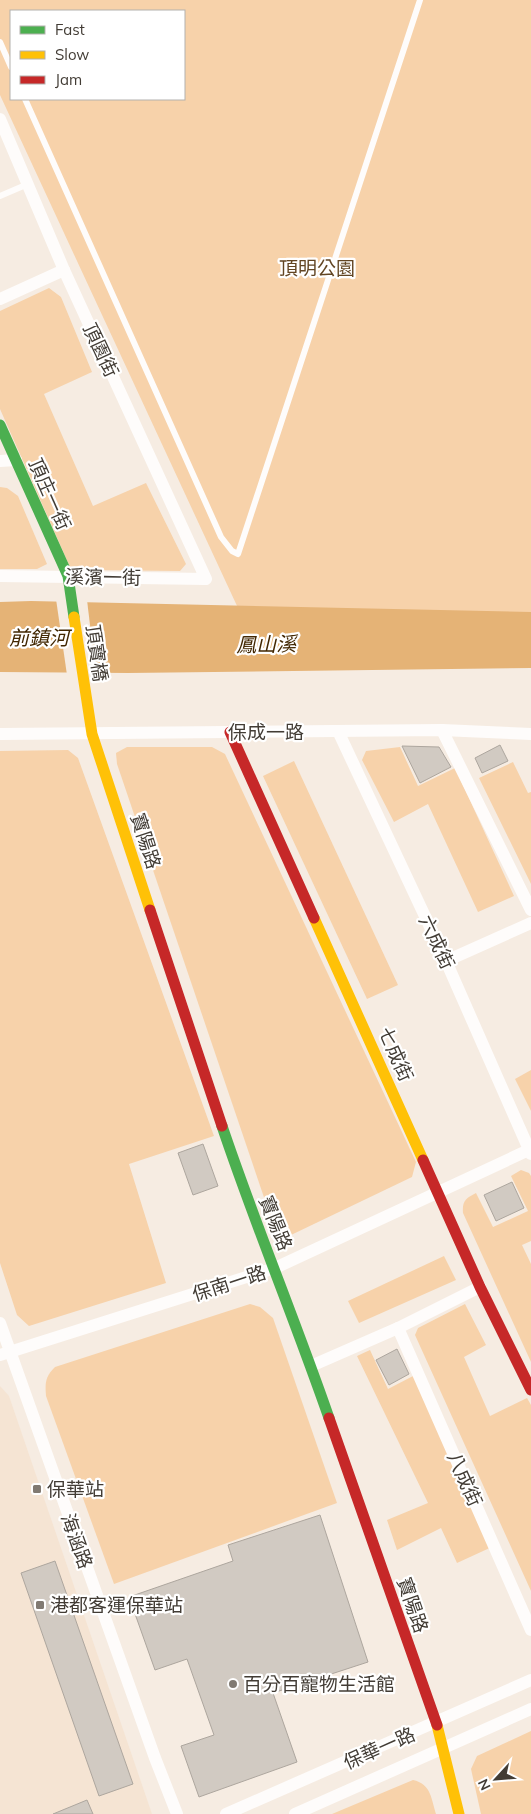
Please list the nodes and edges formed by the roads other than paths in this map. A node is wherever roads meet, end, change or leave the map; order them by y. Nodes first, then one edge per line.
1 (420, 0) edge
2 (0, 42) edge
3 (10, 65) edge
4 (25, 100) edge
5 (0, 119) edge
6 (28, 184) junction
7 (0, 196) edge
8 (64, 270) junction
9 (0, 299) edge
10 (0, 425) edge
11 (16, 460) junction
12 (0, 461) edge
13 (0, 576) edge
14 (68, 576) junction
15 (206, 579) joint
16 (442, 730) junction
17 (338, 731) junction
18 (230, 732) junction
19 (0, 734) edge
20 (92, 734) junction
21 (531, 734) edge
22 (531, 910) edge
23 (531, 923) edge
24 (446, 961) junction
25 (530, 1151) edge
26 (439, 1191) junction
27 (275, 1268) junction
28 (480, 1286) junction
29 (0, 1323) edge
30 (398, 1328) junction
31 (5, 1354) edge
32 (311, 1366) junction
33 (531, 1390) edge
34 (531, 1630) edge
35 (531, 1680) edge
36 (531, 1709) edge
37 (436, 1722) junction
38 (442, 1749) junction
39 (177, 1814) edge
40 (226, 1814) edge
41 (295, 1814) edge
42 (459, 1814) edge

1 - 4 lane
2 - 3 lane
5 - 6 street, 頂園街
6 - 7 lane
6 - 8 street, 頂園街
8 - 9 street
8 - 15 street, 頂園街
10 - 11 street, 頂庄一街
11 - 12 street
11 - 14 street, 頂庄一街
13 - 14 street, 溪濱一街
14 - 15 street, 溪濱一街
14 - 20 street, 頂寶橋
16 - 17 street, 保成一路
16 - 21 street, 保成一路
16 - 22 street
17 - 18 street, 保成一路
17 - 24 street, 六成街
18 - 20 street, 保成一路
18 - 26 street, 七成街
19 - 20 street, 保成一路
20 - 27 street, 寶陽路
23 - 24 street
24 - 25 street, 六成街
25 - 26 street, 保南一路
26 - 27 street, 保南一路
26 - 28 street, 七成街
27 - 31 street, 保南一路
27 - 32 street, 寶陽路
28 - 30 street
28 - 33 street, 七成街
29 - 31 street, 海涵路
30 - 32 street
30 - 34 street, 八成街
31 - 39 street, 海涵路
32 - 37 street, 寶陽路
35 - 37 street, 保華一路
36 - 38 street, 保華一路
37 - 38 street, 寶陽路
37 - 40 street, 保華一路
38 - 41 street, 保華一路
38 - 42 street, 寶陽路

